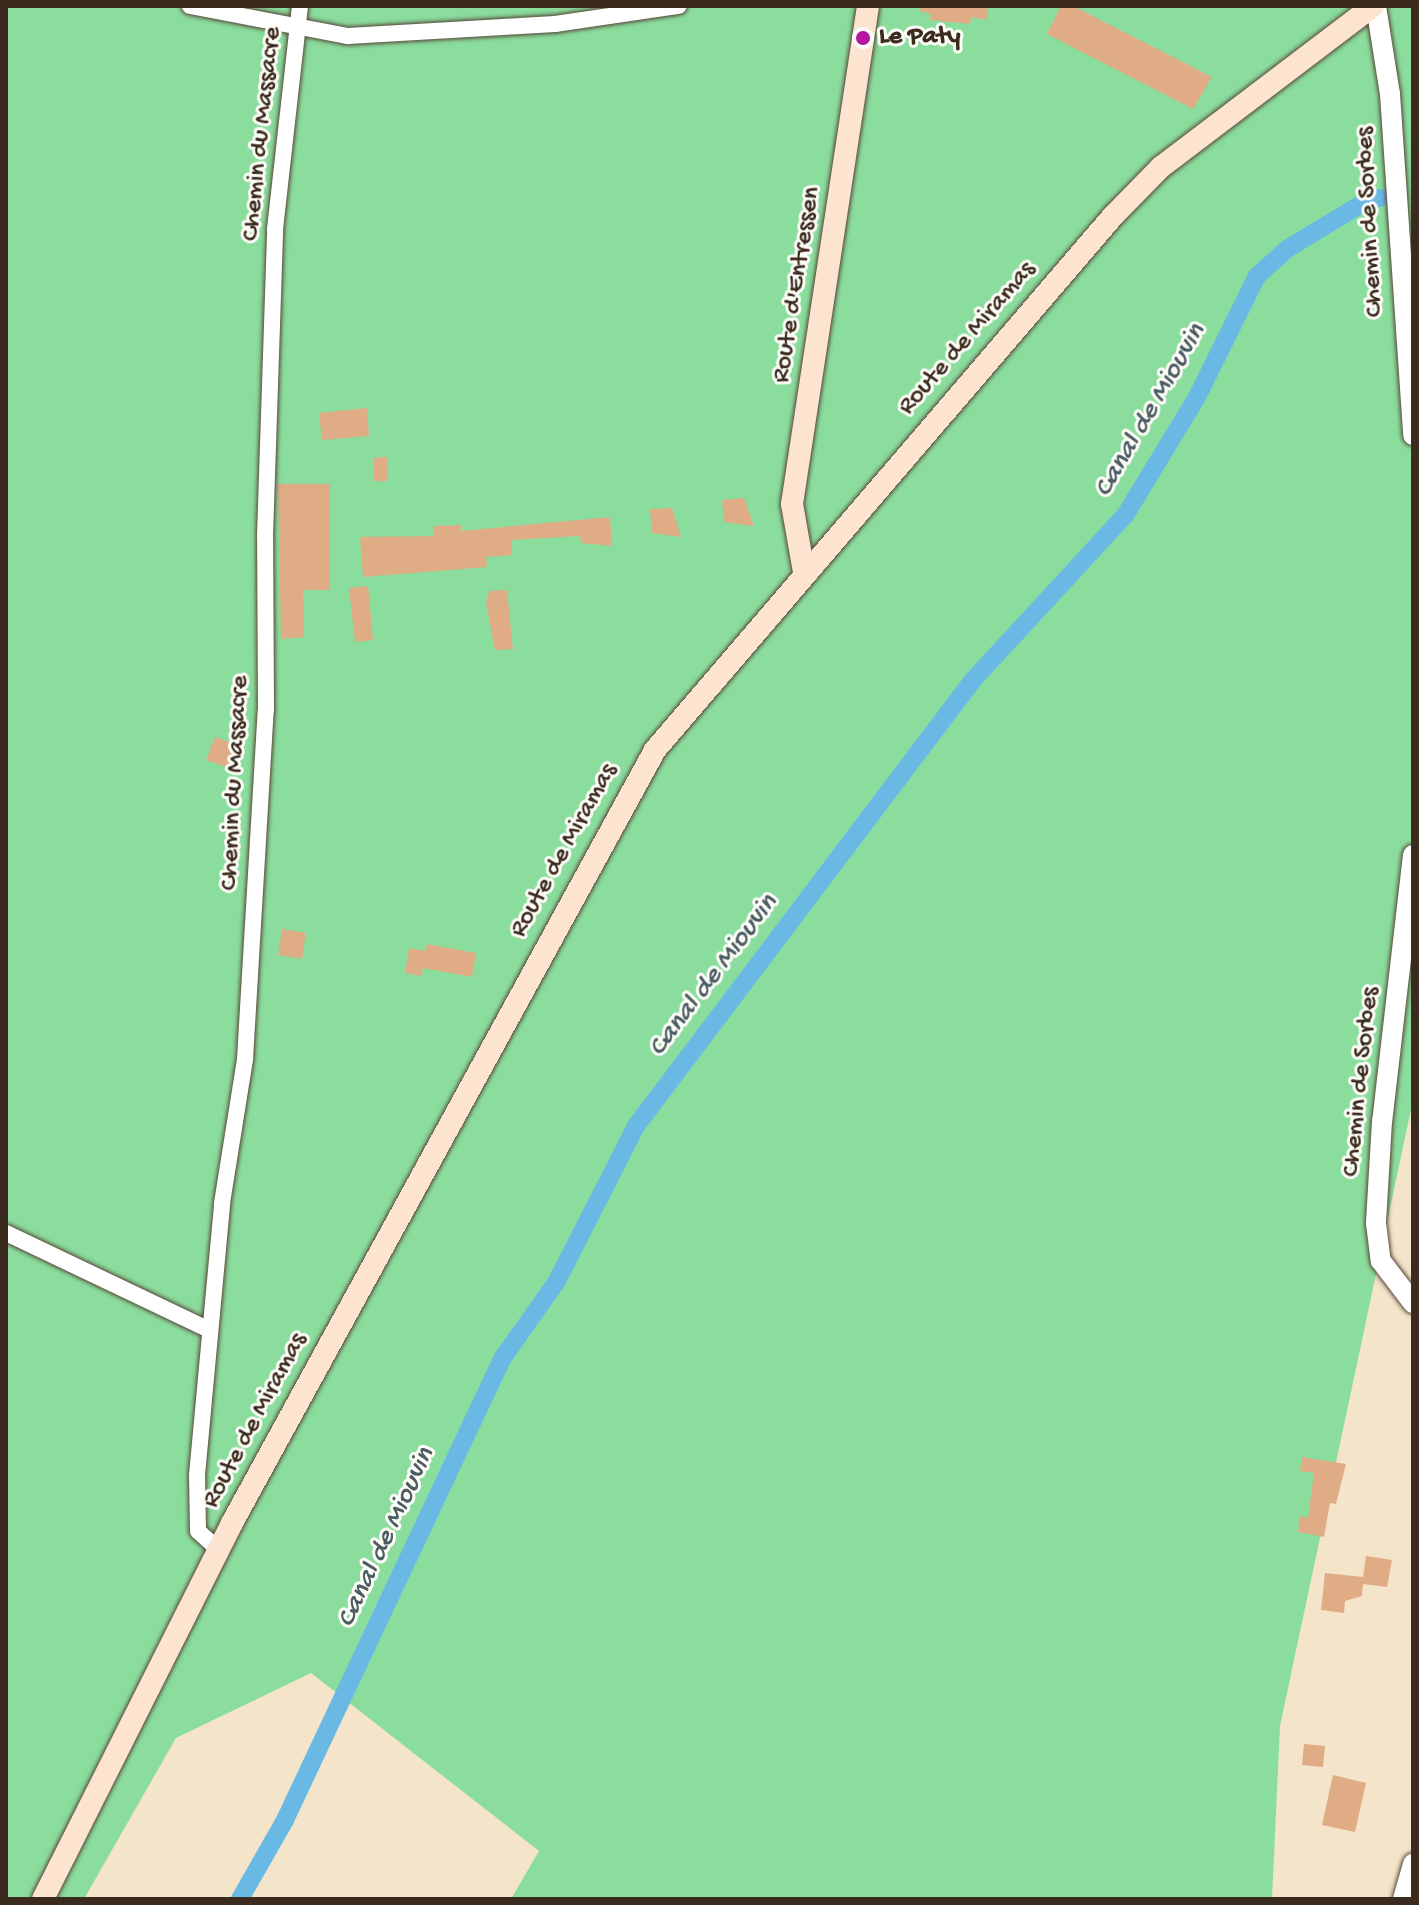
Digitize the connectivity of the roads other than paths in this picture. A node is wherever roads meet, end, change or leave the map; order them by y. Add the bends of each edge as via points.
1 (190, 6) edge
2 (300, 6) edge
3 (679, 6) edge
4 (868, 6) edge
5 (1374, 6) edge
6 (298, 27) junction
7 (1411, 394) edge
8 (1413, 435) edge
9 (804, 572) junction
10 (1413, 855) edge
11 (6, 1233) edge
12 (1413, 1303) edge
13 (209, 1330) junction
14 (219, 1550) junction
15 (1413, 1863) edge
16 (43, 1899) edge
17 (1403, 1899) edge

1 - 6 street
2 - 6 street, Chemin du Massacre
3 - 6 street via 631,17 449,34 348,36
4 - 9 main road, Route d'Entressen via 792,504
5 - 7 street, Chemin de Sorbes via 1390,94
5 - 9 main road, Route de Miramas via 1161,167
6 - 13 street, Chemin du Massacre via 275,229 265,536 266,710 245,1059
7 - 8 street, Chemin de Sorbes
9 - 14 main road, Route de Miramas via 681,717 633,784
10 - 12 street, Chemin de Sorbes via 1382,1121 1376,1223 1381,1261
11 - 13 street
13 - 14 street, Chemin du Massacre via 198,1531
14 - 16 main road, Route de Miramas
15 - 17 street

